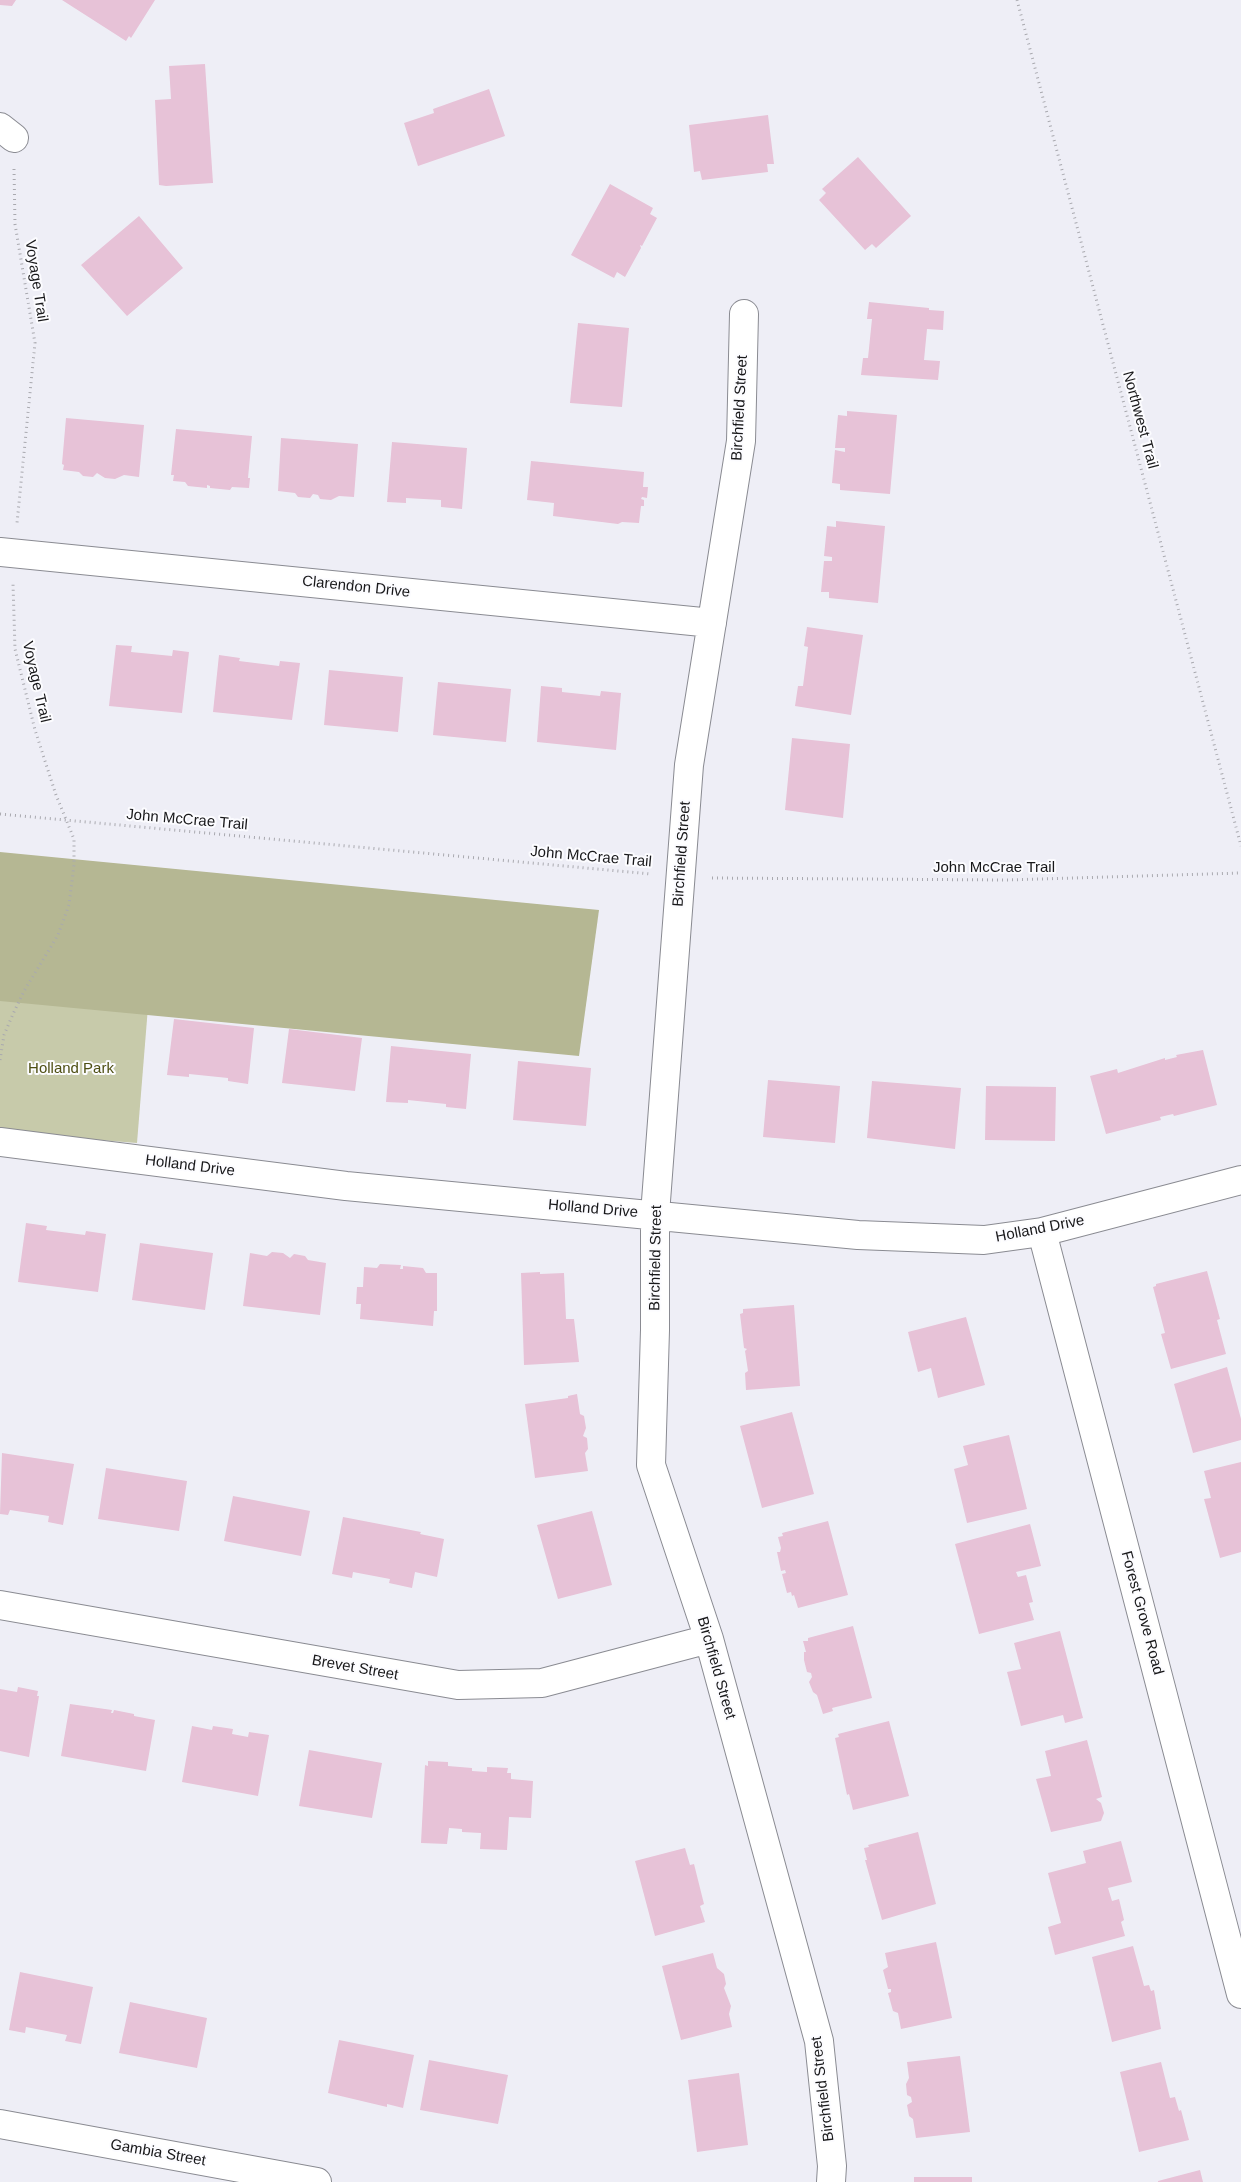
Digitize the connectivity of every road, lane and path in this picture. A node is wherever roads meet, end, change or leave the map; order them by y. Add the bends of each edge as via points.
1 (1016, 0) edge
2 (7, 132) edge
3 (744, 314) dead end
4 (7, 553) edge
5 (712, 622) junction
6 (0, 814) edge
7 (68, 820) junction
8 (1241, 846) edge
9 (1241, 873) edge
10 (680, 878) junction
11 (0, 1060) edge
12 (0, 1142) edge
13 (1241, 1180) edge
14 (655, 1214) junction
15 (1042, 1232) junction
16 (0, 1605) edge
17 (709, 1639) junction
18 (1241, 1994) edge
19 (0, 2124) edge
20 (317, 2182) edge
21 (831, 2182) edge

1 - 8 path, Northwest Trail
2 - 4 path, Voyage Trail via 15,224 35,343
3 - 5 street, Birchfield Street via 741,441
4 - 5 street, Clarendon Drive
4 - 7 path, Voyage Trail via 14,649 56,795
5 - 10 street, Birchfield Street via 689,765
6 - 7 path, John McCrae Trail
7 - 10 path, John McCrae Trail
7 - 11 path, Voyage Trail via 74,848 69,905 58,935 7,1028
9 - 10 path, John McCrae Trail via 1006,880
10 - 14 street, Birchfield Street
12 - 14 street, Holland Drive via 346,1186
13 - 15 street, Holland Drive
14 - 15 street, Holland Drive via 858,1235 984,1240
14 - 17 street, Birchfield Street via 651,1465
15 - 18 street, Forest Grove Road
16 - 17 street, Brevet Street via 458,1685 542,1683
17 - 21 street, Birchfield Street via 819,2041
19 - 20 street, Gambia Street

